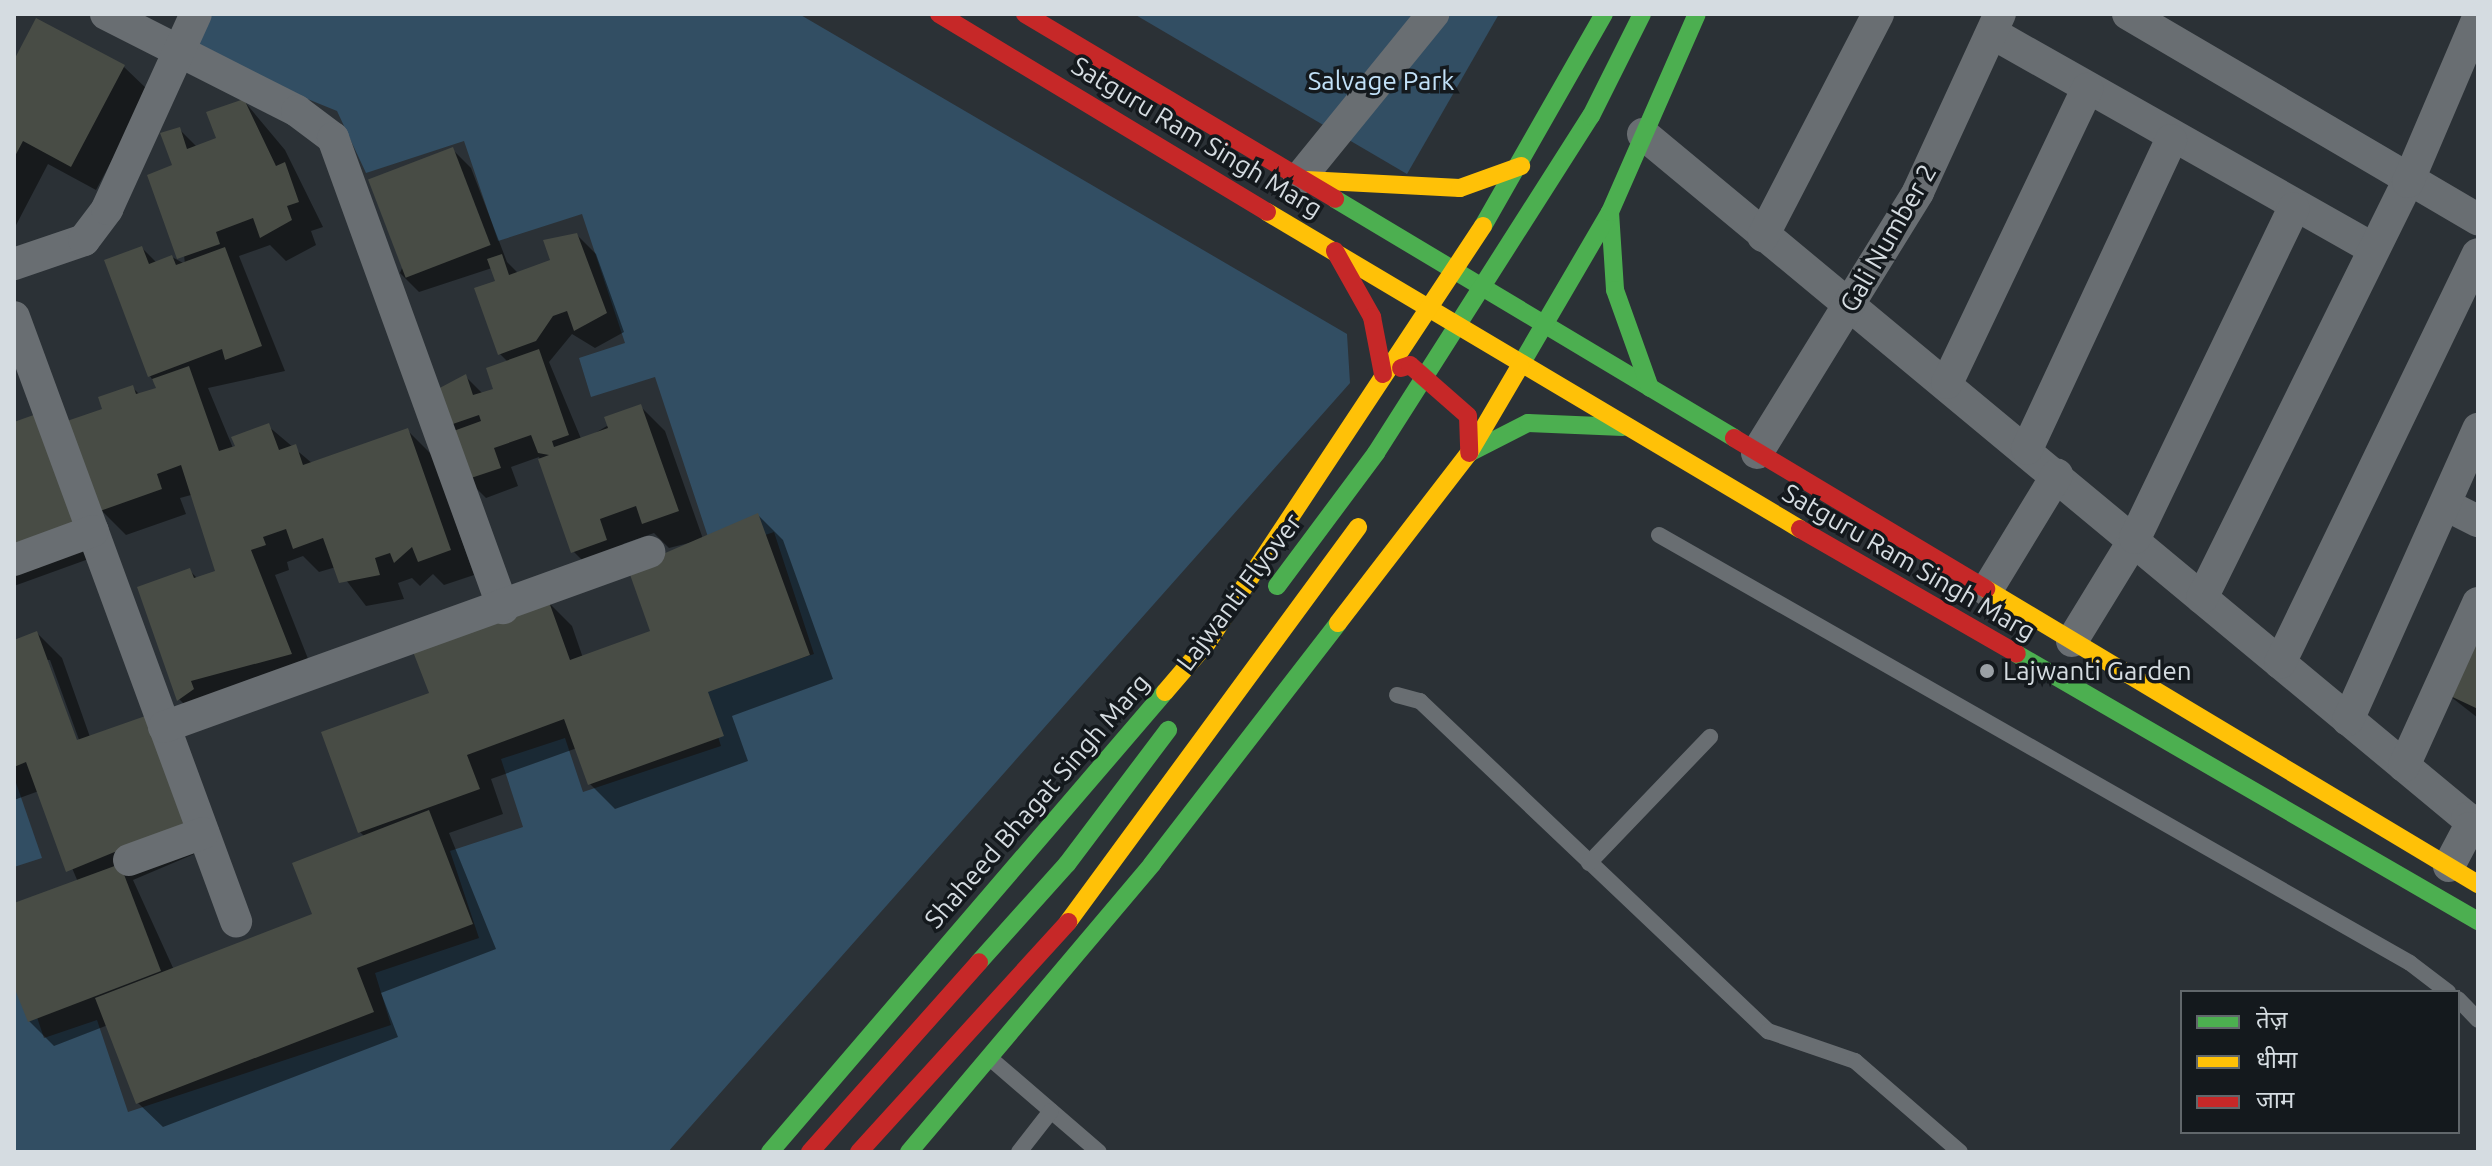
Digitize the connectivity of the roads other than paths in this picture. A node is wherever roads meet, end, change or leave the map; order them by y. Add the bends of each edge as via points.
1 (106, 14) edge
2 (196, 14) edge
3 (939, 14) edge
4 (1025, 14) edge
5 (1433, 14) edge
6 (1604, 14) edge
7 (1642, 14) edge
8 (1697, 14) edge
9 (1878, 14) edge
10 (2128, 14) edge
11 (2478, 18) edge
12 (1996, 24) edge
13 (178, 47) junction
14 (2087, 89) junction
15 (1643, 134) junction
16 (2171, 140) junction
17 (1521, 166) junction
18 (1299, 179) junction
19 (2408, 182) junction
20 (2294, 208) junction
21 (1610, 212) junction
22 (2478, 219) edge
23 (1763, 236) junction
24 (2372, 248) junction
25 (1334, 249) junction
26 (2478, 254) edge
27 (14, 264) edge
28 (1452, 271) junction
29 (1515, 290) dead end
30 (1852, 303) junction
31 (1427, 306) junction
32 (14, 317) edge
33 (1545, 326) junction
34 (1472, 356) dead end
35 (1524, 365) junction
36 (1383, 374) junction
37 (1455, 383) dead end
38 (1947, 383) junction
39 (1650, 388) junction
40 (1438, 409) dead end
41 (1624, 427) junction
42 (2478, 429) edge
43 (2027, 449) junction
44 (1469, 453) junction
45 (1757, 453) junction
46 (2057, 475) junction
47 (2446, 505) junction
48 (1367, 514) dead end
49 (2478, 521) edge
50 (93, 531) junction
51 (1659, 535) dead end
52 (2135, 538) junction
53 (649, 552) dead end
54 (14, 560) edge
55 (1987, 590) junction
56 (2202, 598) junction
57 (1264, 602) dead end
58 (2478, 603) edge
59 (503, 608) junction
60 (1236, 640) dead end
61 (2072, 641) junction
62 (2280, 663) junction
63 (1217, 665) dead end
64 (1397, 695) dead end
65 (1180, 714) dead end
66 (2348, 720) junction
67 (164, 727) junction
68 (1710, 737) dead end
69 (2404, 766) junction
70 (2473, 819) edge
71 (203, 833) junction
72 (129, 860) dead end
73 (1589, 863) junction
74 (2449, 866) junction
75 (2478, 884) edge
76 (236, 921) dead end
77 (2478, 921) edge
78 (2445, 990) edge
79 (2460, 1001) edge
80 (2478, 1020) edge
81 (992, 1060) junction
82 (1051, 1111) junction
83 (770, 1152) edge
84 (810, 1152) edge
85 (859, 1152) edge
86 (909, 1152) edge
87 (1019, 1152) edge
88 (1099, 1152) edge
89 (1960, 1152) edge

1 - 13 street
2 - 13 street
3 - 25 main road, Satguru Ram Singh Marg
4 - 18 main road, Satguru Ram Singh Marg
5 - 18 street
6 - 17 main road, Shaheed Bhagat Singh Marg
7 - 57 main road, Lajwanti Flyover via 1591,116 1376,453
8 - 15 main road
9 - 23 street
10 - 19 street
11 - 19 street
12 - 14 street
12 - 30 street, Gali Number 2 via 1918,192
13 - 27 street via 107,209 84,240
13 - 59 street via 297,111 346,158
14 - 16 street
14 - 38 street
15 - 21 main road
15 - 23 street
16 - 20 street
16 - 43 street
17 - 18 main road via 1460,188
17 - 28 main road, Shaheed Bhagat Singh Marg
18 - 28 main road, Satguru Ram Singh Marg
19 - 22 street
19 - 24 street
20 - 24 street
20 - 52 street
21 - 33 main road
21 - 39 main road via 1615,290
23 - 30 street
24 - 56 street
25 - 31 main road, Satguru Ram Singh Marg
25 - 36 main road via 1372,317
26 - 62 street
28 - 31 main road, Shaheed Bhagat Singh Marg
28 - 33 main road, Satguru Ram Singh Marg
29 - 34 main road
30 - 38 street
30 - 45 street, Gali Number 2
31 - 35 main road, Satguru Ram Singh Marg
31 - 36 main road, Shaheed Bhagat Singh Marg
32 - 50 street
33 - 35 main road
33 - 39 main road, Satguru Ram Singh Marg
35 - 41 main road, Satguru Ram Singh Marg
35 - 44 main road
36 - 44 main road via 1410,365 1468,416
36 - 83 main road, Shaheed Bhagat Singh Marg via 1207,643
37 - 40 main road
38 - 43 street
39 - 45 main road, Satguru Ram Singh Marg
41 - 44 main road via 1528,423
41 - 77 main road, Satguru Ram Singh Marg
42 - 47 street
43 - 46 street
44 - 81 main road
45 - 55 main road, Satguru Ram Singh Marg
46 - 52 street
46 - 55 street
47 - 49 street
47 - 66 street
48 - 85 main road via 1089,899
50 - 54 street
50 - 67 street
51 - 78 lane via 2315,908
52 - 56 street
52 - 61 street
53 - 59 street
55 - 61 main road, Satguru Ram Singh Marg
56 - 62 street
58 - 69 street
59 - 67 street
60 - 63 main road, Lajwanti Flyover
61 - 74 main road, Satguru Ram Singh Marg
62 - 66 street
64 - 73 lane via 1420,701
65 - 84 main road via 1067,864
66 - 69 street
67 - 71 street
68 - 73 lane
69 - 70 street
70 - 74 street
71 - 72 street
71 - 76 street
73 - 89 lane via 1768,1031 1855,1061
74 - 75 main road, Satguru Ram Singh Marg
79 - 80 lane
81 - 82 lane
81 - 86 main road
82 - 87 lane
82 - 88 lane

